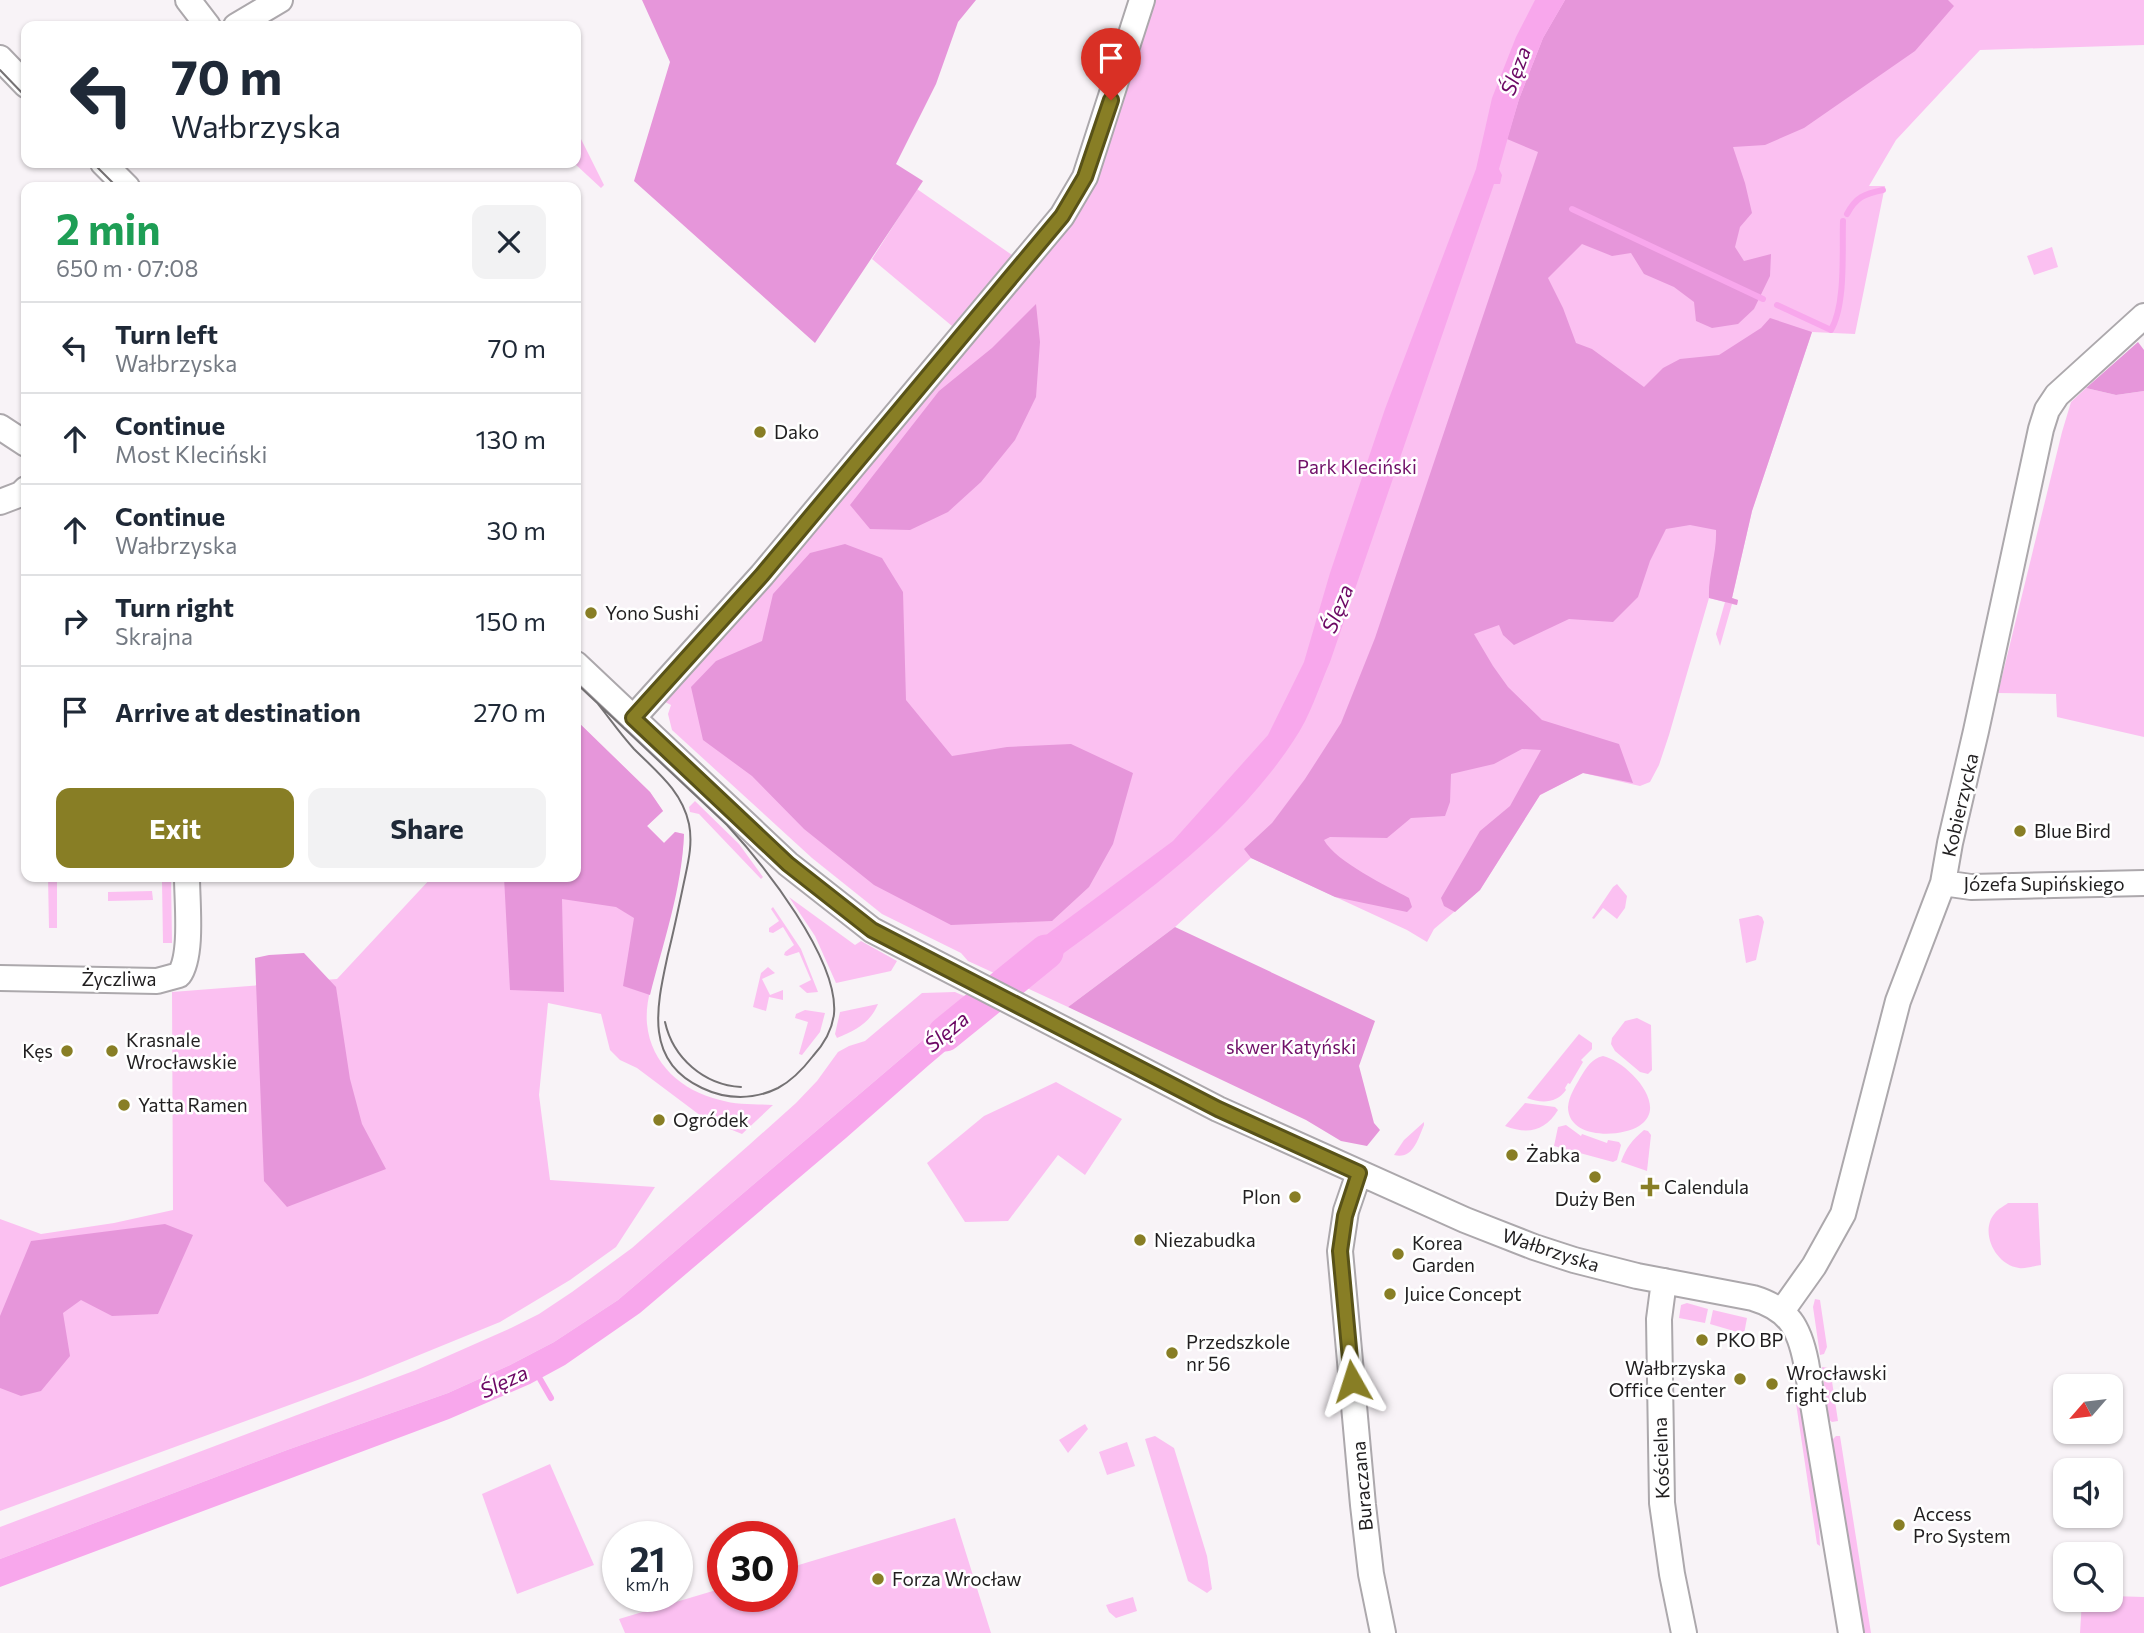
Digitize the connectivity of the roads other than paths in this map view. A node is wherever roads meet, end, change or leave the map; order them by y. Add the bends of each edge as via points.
1 (188, 0) edge
2 (280, 0) edge
3 (1142, 0) edge
4 (204, 21) edge
5 (244, 21) edge
6 (0, 58) edge
7 (21, 80) edge
8 (108, 168) edge
9 (123, 182) edge
10 (2144, 316) edge
11 (0, 427) edge
12 (21, 441) edge
13 (21, 494) edge
14 (0, 502) edge
15 (581, 669) edge
16 (633, 718) junction
17 (187, 882) edge
18 (1943, 883) junction
19 (2144, 883) edge
20 (0, 978) edge
21 (1359, 1173) junction
22 (1664, 1281) junction
23 (1782, 1311) junction
24 (1383, 1633) edge
25 (1685, 1633) edge
26 (1851, 1633) edge

1 - 4 street
2 - 5 street
3 - 16 street via 1085,177 1062,216 785,548
6 - 7 street
8 - 9 street
10 - 18 street, Kobierzycka via 2057,395 2047,410
11 - 12 street
13 - 14 street
15 - 16 street
16 - 21 street, Wałbrzyska via 788,864 872,930 1218,1109
17 - 20 street, Życzliwa via 187,955 179,975 157,981
18 - 19 street, Józefa Supińskiego via 1971,887
18 - 23 street, Kobierzycka via 1898,1000 1843,1214
21 - 22 street, Wałbrzyska via 1534,1247
21 - 24 street, Buraczana via 1340,1251 1363,1505
22 - 23 street, Wałbrzyska via 1753,1298
22 - 25 street, Kościelna via 1659,1319 1662,1503
23 - 26 street via 1793,1322 1807,1362

